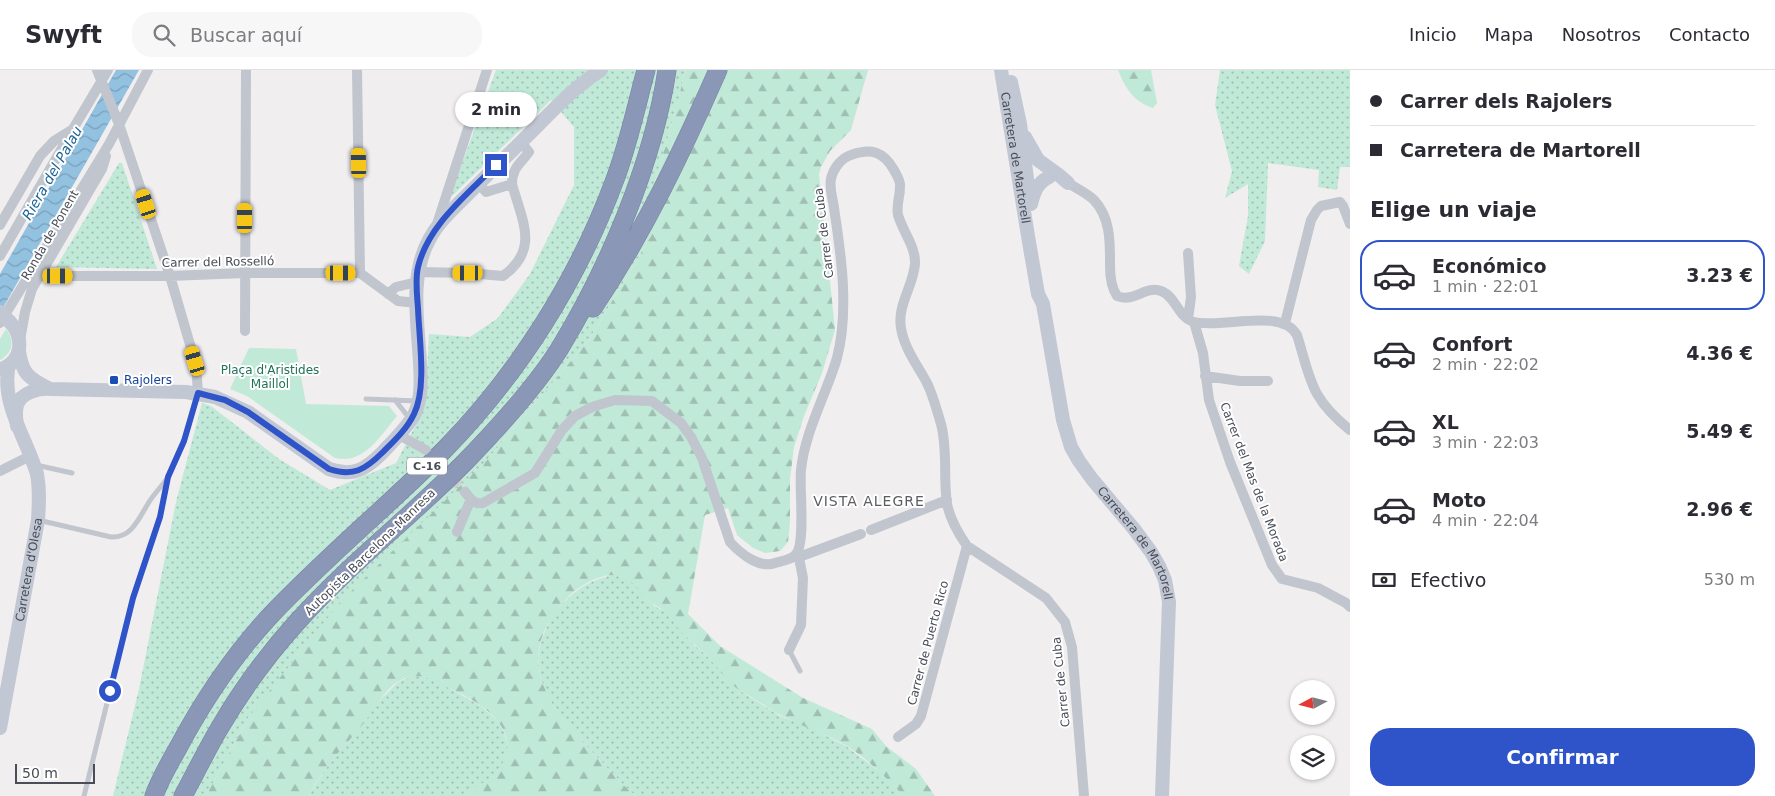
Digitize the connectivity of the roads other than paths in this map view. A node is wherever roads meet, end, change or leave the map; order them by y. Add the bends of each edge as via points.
1 (98, 70) edge
2 (108, 70) edge
3 (148, 70) edge
4 (246, 70) edge
5 (357, 70) edge
6 (487, 70) edge
7 (600, 70) edge
8 (646, 70) edge
9 (667, 70) edge
10 (718, 70) edge
11 (1000, 70) edge
12 (1009, 70) edge
13 (103, 85) junction
14 (117, 120) junction
15 (1020, 124) junction
16 (72, 129) junction
17 (521, 142) junction
18 (109, 144) junction
19 (1013, 151) junction
20 (1027, 175) junction
21 (1049, 177) junction
22 (478, 183) junction
23 (1068, 183) junction
24 (512, 184) junction
25 (1031, 204) junction
26 (1350, 224) edge
27 (0, 225) edge
28 (435, 231) junction
29 (1188, 253) dead end
30 (0, 256) edge
31 (360, 272) junction
32 (245, 273) junction
33 (40, 276) junction
34 (170, 276) junction
35 (417, 277) junction
36 (388, 294) junction
37 (417, 303) junction
38 (1043, 304) junction
39 (0, 312) edge
40 (1191, 320) junction
41 (5, 322) edge
42 (1285, 323) junction
43 (245, 331) dead end
44 (20, 346) junction
45 (559, 349) junction
46 (4, 369) edge
47 (1205, 376) junction
48 (1268, 381) dead end
49 (41, 389) junction
50 (198, 393) junction
51 (0, 394) edge
52 (366, 399) dead end
53 (395, 400) junction
54 (418, 401) junction
55 (15, 417) junction
56 (410, 420) junction
57 (1350, 430) edge
58 (399, 434) junction
59 (426, 450) tunnel mouth
60 (32, 461) junction
61 (0, 471) edge
62 (72, 473) dead end
63 (168, 477) junction
64 (947, 500) junction
65 (38, 520) junction
66 (871, 530) dead end
67 (457, 532) dead end
68 (861, 534) dead end
69 (967, 546) junction
70 (799, 555) junction
71 (1350, 607) edge
72 (7, 645) edge
73 (789, 650) joint
74 (800, 671) dead end
75 (0, 728) edge
76 (898, 737) dead end
77 (84, 796) edge
78 (154, 796) edge
79 (183, 796) edge
80 (1084, 796) edge
81 (1162, 796) edge

1 - 13 street
2 - 13 street
3 - 14 street, Ronda de Ponent
4 - 32 street
5 - 31 street
6 - 28 street
7 - 17 main road
8 - 78 highway, Autopista Barcelona-Manresa / C-16 via 614,182 582,256 519,360 445,448 331,556 256,633 195,716
9 - 45 highway, Autopista Barcelona-Manresa / C-16 via 642,171 619,231 591,292
10 - 45 highway via 660,195 620,267 589,315
11 - 19 main road, Carretera de Martorell
12 - 15 main road, Carretera de Martorell
13 - 14 street
13 - 16 street
14 - 18 street, Ronda de Ponent
14 - 34 street
15 - 20 main road, Carretera de Martorell
15 - 23 main road via 1038,160
16 - 27 street via 40,156
16 - 30 street
17 - 22 main road
17 - 24 street via 529,152 516,166
18 - 33 street, Ronda de Ponent via 102,169
18 - 41 street, Ronda de Ponent
19 - 20 main road
19 - 38 main road, Carretera de Martorell via 1038,294
20 - 21 main road
20 - 25 main road, Carretera de Martorell
21 - 23 main road
21 - 25 main road via 1036,188
22 - 24 street via 486,192
22 - 28 main road
23 - 40 street via 1093,199 1105,218 1109,232 1111,282 1117,296 1128,298 1151,290 1162,291
24 - 35 street via 527,239 515,268 503,276 468,273
25 - 38 main road, Carretera de Martorell via 1045,294
26 - 42 street via 1340,202 1321,206 1314,214
28 - 35 main road via 425,247
29 - 40 street
31 - 32 street, Carrer del Rosselló
31 - 36 street
32 - 34 street, Carrer del Rosselló
32 - 43 street
33 - 34 street, Carrer del Rosselló
33 - 44 street, Ronda de Ponent via 29,298
34 - 50 street via 196,365
35 - 36 street
35 - 37 main road
36 - 37 street via 398,301
37 - 54 main road via 421,380
38 - 81 main road, Carretera de Martorell via 1063,420 1071,447 1151,552 1168,590
39 - 41 main road, bridge
40 - 42 street
40 - 47 street, Carrer del Mas de la Morada via 1203,353
41 - 44 main road via 17,330
42 - 57 street via 1297,335 1308,375 1320,400
44 - 46 main road
44 - 49 main road via 21,365
45 - 79 highway, Autopista Barcelona-Manresa / C-16 via 529,390 466,461 348,571 280,642 227,715
46 - 49 main road
46 - 55 main road via 5,389
47 - 48 street
47 - 71 street, Carrer del Mas de la Morada via 1208,400 1230,462 1276,573 1282,579 1318,588
49 - 50 main road
49 - 55 main road via 21,399
50 - 58 main road via 236,406 324,466 344,473 366,467
50 - 63 lane via 184,441
51 - 55 main road
52 - 53 lane
53 - 54 lane
53 - 56 lane
54 - 56 main road
55 - 60 main road, Carretera d'Olesa
56 - 58 main road
58 - 59 street
60 - 61 street
60 - 62 lane
60 - 65 main road, Carretera d'Olesa via 39,486
63 - 65 lane via 134,527 120,537
63 - 77 lane via 160,517 133,598
64 - 66 street
64 - 69 street, Carrer de Cuba via 952,521
64 - 70 street, Carrer de Cuba via 941,424 929,387 905,345 901,329 900,316 913,279 915,261 898,216 899,179 887,159 866,151 847,156 837,165 830,180 842,270 842,334 837,358 804,448
65 - 72 main road, Carretera d'Olesa
67 - 70 street via 468,496 478,504 483,503 535,473 562,430 575,416 592,406 615,400 652,401 681,423 691,437 702,458 730,542 739,552 770,565
68 - 70 street
69 - 76 street, Carrer de Puerto Rico via 921,716 916,724
69 - 80 street, Carrer de Cuba via 1046,598 1065,622 1072,647
70 - 73 street, Carrer de Cuba via 803,578 801,625
72 - 75 main road, Carretera d'Olesa
73 - 74 lane

